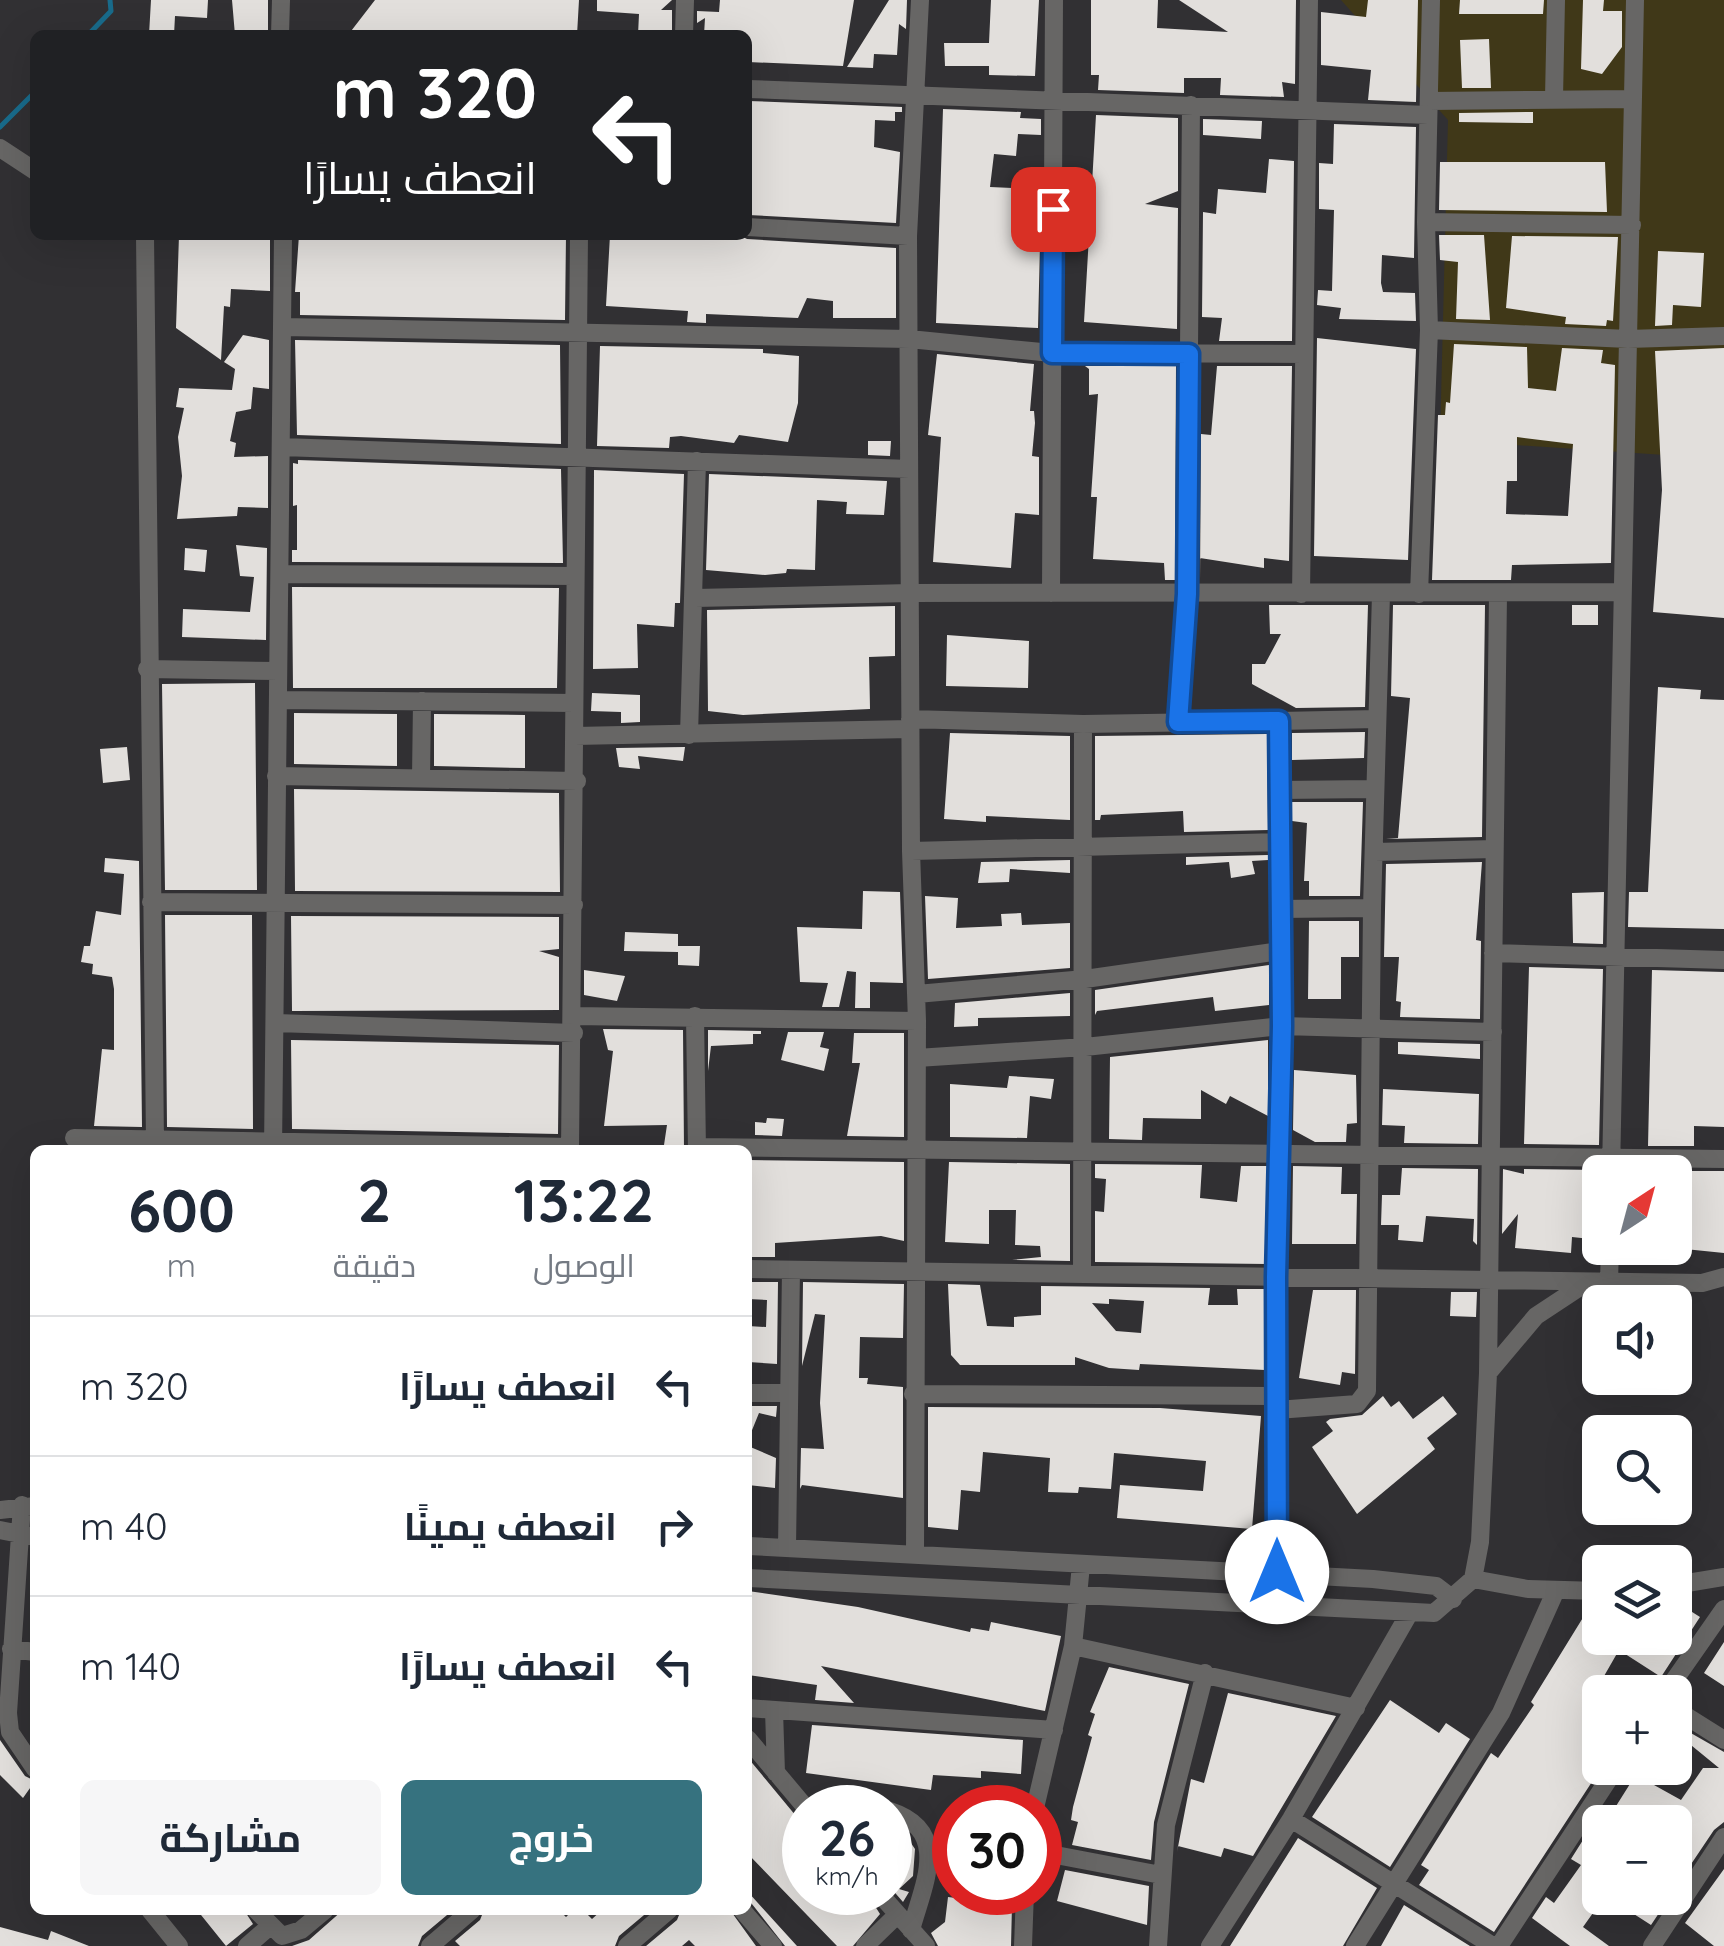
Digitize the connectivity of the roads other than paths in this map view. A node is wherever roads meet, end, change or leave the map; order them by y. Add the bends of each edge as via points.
1 (281, 0) edge
2 (685, 0) edge
3 (920, 0) edge
4 (1054, 0) edge
5 (1309, 0) edge
6 (1431, 0) edge
7 (1556, 0) edge
8 (1636, 0) edge
9 (280, 30) edge
10 (684, 30) edge
11 (752, 90) edge
12 (914, 96) junction
13 (1554, 98) junction
14 (1632, 100) junction
15 (1054, 101) junction
16 (1190, 106) junction
17 (1428, 108) junction
18 (1308, 109) junction
19 (0, 148) edge
20 (30, 168) edge
21 (1426, 222) junction
22 (1632, 225) junction
23 (752, 228) edge
24 (908, 236) junction
25 (145, 240) edge
26 (283, 240) edge
27 (579, 240) edge
28 (283, 327) junction
29 (1429, 330) junction
30 (578, 336) junction
31 (1724, 336) edge
32 (909, 339) junction
33 (1628, 339) junction
34 (1052, 353) junction
35 (1189, 354) junction
36 (1304, 354) junction
37 (282, 447) junction
38 (576, 458) junction
39 (697, 462) junction
40 (909, 469) junction
41 (280, 574) junction
42 (575, 576) junction
43 (1620, 592) junction
44 (910, 593) junction
45 (1051, 594) junction
46 (1187, 594) junction
47 (1301, 594) junction
48 (1381, 594) junction
49 (1419, 594) junction
50 (1498, 595) junction
51 (695, 598) junction
52 (147, 669) junction
53 (278, 671) junction
54 (278, 700) junction
55 (422, 701) junction
56 (574, 703) junction
57 (1377, 720) junction
58 (1279, 721) junction
59 (1178, 722) junction
60 (910, 724) junction
61 (1083, 724) junction
62 (689, 735) junction
63 (575, 736) junction
64 (276, 776) junction
65 (421, 778) junction
66 (576, 781) junction
67 (1278, 790) junction
68 (1374, 790) junction
69 (1278, 842) junction
70 (1084, 846) junction
71 (1494, 849) junction
72 (911, 851) junction
73 (1375, 852) junction
74 (151, 902) junction
75 (276, 902) junction
76 (574, 905) junction
77 (1280, 908) junction
78 (1372, 908) junction
79 (1280, 950) junction
80 (1493, 953) junction
81 (1614, 956) junction
82 (1724, 960) edge
83 (1085, 980) junction
84 (917, 994) junction
85 (694, 1016) junction
86 (918, 1022) junction
87 (276, 1023) junction
88 (574, 1025) junction
89 (1282, 1026) junction
90 (1372, 1029) junction
91 (1493, 1032) junction
92 (1085, 1047) junction
93 (917, 1058) junction
94 (74, 1138) dead end
95 (156, 1142) junction
96 (124, 1145) edge
97 (226, 1145) edge
98 (273, 1145) edge
99 (570, 1145) edge
100 (697, 1145) edge
101 (752, 1150) edge
102 (1084, 1150) junction
103 (916, 1151) junction
104 (1280, 1154) junction
105 (1611, 1155) edge
106 (1370, 1157) junction
107 (1491, 1159) junction
108 (1724, 1159) edge
109 (1692, 1161) edge
110 (1582, 1164) edge
111 (1609, 1265) edge
112 (752, 1270) edge
113 (791, 1270) junction
114 (915, 1272) junction
115 (1082, 1274) junction
116 (1276, 1277) junction
117 (1370, 1277) junction
118 (1724, 1278) edge
119 (1588, 1281) junction
120 (1609, 1281) junction
121 (1488, 1282) junction
122 (1488, 1373) junction
123 (752, 1393) edge
124 (788, 1393) junction
125 (913, 1394) junction
126 (1277, 1403) junction
127 (28, 1505) edge
128 (0, 1510) edge
129 (0, 1530) edge
130 (27, 1536) edge
131 (752, 1546) edge
132 (787, 1548) junction
133 (914, 1553) junction
134 (1080, 1564) junction
135 (1277, 1572) junction
136 (752, 1578) edge
137 (1724, 1578) edge
138 (1473, 1579) junction
139 (1692, 1583) edge
140 (1556, 1590) junction
141 (1582, 1591) edge
142 (1078, 1594) junction
143 (1453, 1599) junction
144 (1276, 1604) junction
145 (1724, 1609) edge
146 (1410, 1612) junction
147 (1073, 1646) junction
148 (11, 1649) junction
149 (30, 1651) edge
150 (1205, 1673) junction
151 (1678, 1675) edge
152 (752, 1708) edge
153 (1356, 1708) junction
154 (774, 1710) junction
155 (1692, 1720) edge
156 (1054, 1730) junction
157 (1724, 1740) edge
158 (752, 1745) edge
159 (30, 1762) edge
160 (776, 1773) junction
161 (786, 1785) edge
162 (1041, 1785) edge
163 (1605, 1785) edge
164 (1292, 1819) junction
165 (912, 1822) edge
166 (1724, 1837) edge
167 (1062, 1856) edge
168 (1160, 1874) junction
169 (1394, 1884) junction
170 (154, 1915) edge
171 (260, 1915) edge
172 (317, 1915) edge
173 (466, 1915) edge
174 (663, 1915) edge
175 (746, 1915) edge
176 (897, 1915) joint
177 (1024, 1915) edge
178 (269, 1927) junction
179 (911, 1930) junction
180 (179, 1946) edge
181 (246, 1946) edge
182 (430, 1946) edge
183 (628, 1946) edge
184 (773, 1946) edge
185 (865, 1946) edge
186 (926, 1946) edge
187 (1023, 1946) edge
188 (1158, 1946) edge
189 (1210, 1946) edge
190 (1355, 1946) edge
191 (1496, 1946) edge
192 (1652, 1946) edge

1 - 9 street
2 - 10 street
3 - 12 street
4 - 15 street
5 - 18 street
6 - 17 street
7 - 13 street
8 - 14 street
11 - 12 street
12 - 15 street
12 - 24 street
13 - 14 street
13 - 17 street
14 - 22 street
15 - 16 street
15 - 34 street
16 - 18 street
16 - 35 street
17 - 18 street
17 - 21 street
18 - 36 street
19 - 20 street
21 - 22 street
21 - 29 street
22 - 33 street
23 - 24 street
24 - 32 street
25 - 52 street
26 - 28 street
27 - 30 street
28 - 30 street
28 - 37 street
29 - 33 street
29 - 49 street
30 - 32 street
30 - 38 street
31 - 33 street
32 - 34 street
32 - 40 street
33 - 43 street
34 - 35 street
34 - 45 street
35 - 36 street
35 - 46 street
36 - 47 street
37 - 38 street
37 - 41 street
38 - 39 street
38 - 42 street
39 - 40 street
39 - 51 street
40 - 44 street
41 - 42 street
41 - 53 street
42 - 56 street
43 - 50 street
43 - 81 street
44 - 45 street
44 - 51 street
44 - 60 street
45 - 46 street
46 - 47 street
46 - 59 street
47 - 48 street
48 - 49 street
48 - 57 street
49 - 50 street
50 - 71 street
51 - 62 street
52 - 53 street
52 - 74 street
53 - 54 street
54 - 55 street
54 - 64 street
55 - 56 street
55 - 65 street
56 - 63 street
57 - 58 street
57 - 68 street
58 - 59 street
58 - 67 street
59 - 61 street
60 - 61 street
60 - 62 street
60 - 72 street
61 - 70 street
62 - 63 street
63 - 66 street
64 - 65 street
64 - 75 street
65 - 66 street
66 - 76 street
67 - 68 street
67 - 69 street
68 - 73 street
69 - 70 street
69 - 77 street
70 - 72 street
70 - 83 street
71 - 73 street
71 - 80 street
72 - 84 street
73 - 78 street
74 - 75 street
74 - 95 street
75 - 76 street
75 - 87 street
76 - 88 street
77 - 78 street
77 - 79 street
78 - 90 street
79 - 83 street
79 - 89 street
80 - 81 street
80 - 91 street
81 - 82 street
81 - 105 street
83 - 84 street
83 - 92 street
84 - 86 street
85 - 86 street
85 - 88 street
85 - 100 street
86 - 93 street
87 - 88 street
87 - 98 street
88 - 99 street
89 - 90 street
89 - 92 street
89 - 104 street
90 - 91 street
90 - 106 street
91 - 107 street
92 - 93 street
92 - 102 street
93 - 103 street
94 - 96 street
95 - 96 street
95 - 97 street
101 - 103 street
102 - 103 street
102 - 104 street
102 - 115 street
103 - 114 street
104 - 106 street
104 - 116 street
106 - 107 street
106 - 117 street
107 - 110 street
107 - 121 street
108 - 109 street
111 - 120 street
112 - 113 street
113 - 114 street
113 - 124 street
114 - 115 street
114 - 125 street
115 - 116 street
116 - 117 street
116 - 126 street
117 - 121 street
117 - 126 street via 1363,1399
118 - 120 street
119 - 120 street
119 - 121 street
119 - 122 street via 1536,1316
121 - 122 street
122 - 138 street
123 - 124 street
124 - 132 street
125 - 126 street
125 - 133 street
126 - 135 street
127 - 128 street
127 - 130 street
129 - 130 street
130 - 148 street
131 - 132 street
132 - 133 street
133 - 134 street
134 - 135 street
134 - 142 street
135 - 143 street via 1436,1586
135 - 144 street
136 - 142 street
137 - 139 street
138 - 140 street
138 - 143 street
140 - 141 street
140 - 169 street via 1502,1713
142 - 144 street
142 - 147 street
143 - 146 street via 1434,1612
144 - 146 street
145 - 151 street
146 - 153 street
147 - 150 street
147 - 156 street
148 - 149 street
148 - 159 street via 10,1732
150 - 153 street
150 - 168 street
152 - 154 street
153 - 164 street
154 - 156 street
154 - 160 street
155 - 157 street
156 - 162 street
158 - 160 street
160 - 161 street
163 - 191 street
164 - 169 street
164 - 189 street
165 - 179 street via 928,1843 930,1861
166 - 192 street
167 - 168 street
168 - 188 street
169 - 190 street
169 - 191 street
170 - 180 street
171 - 178 street
172 - 178 street via 289,1936
173 - 182 street
174 - 183 street
175 - 184 street
176 - 179 street
176 - 185 street
177 - 187 street
178 - 181 street
179 - 186 street

